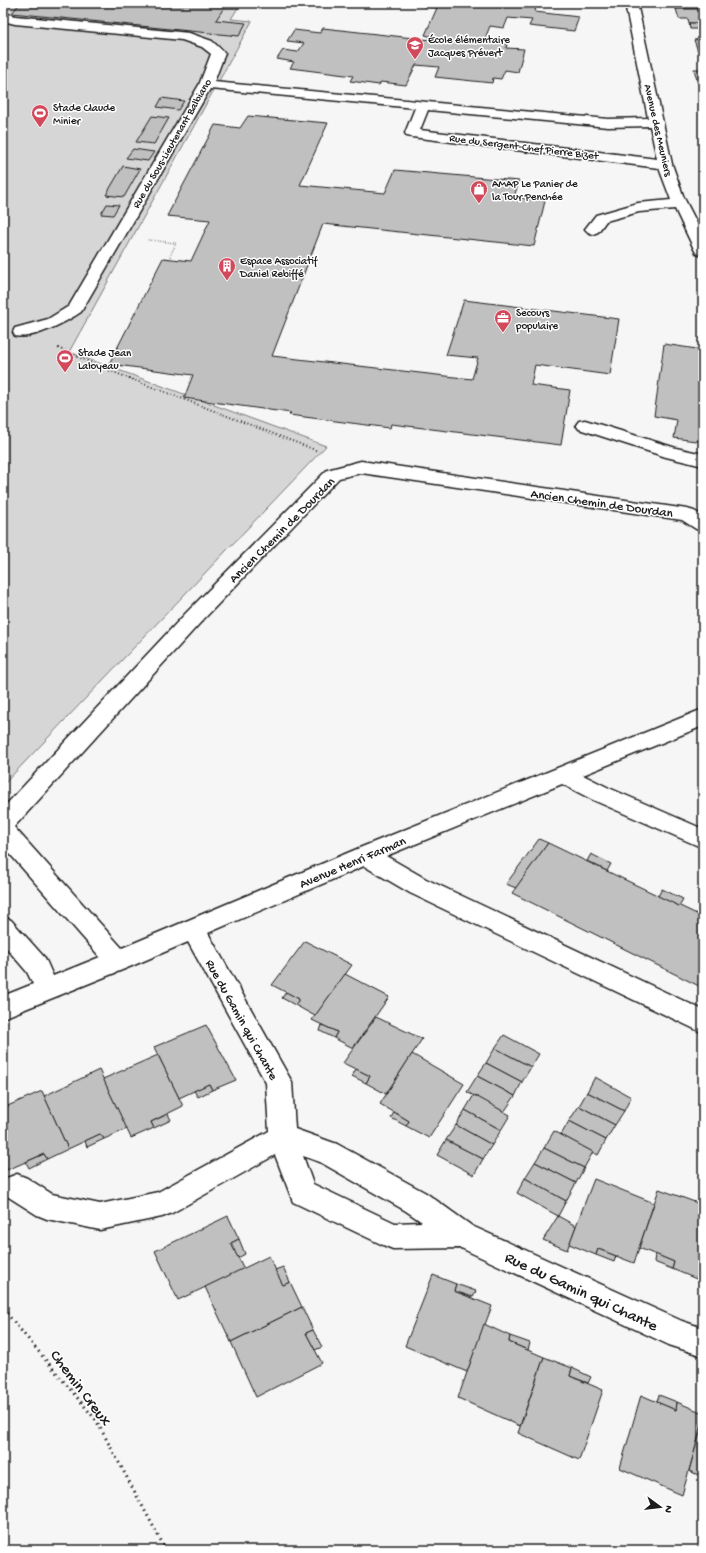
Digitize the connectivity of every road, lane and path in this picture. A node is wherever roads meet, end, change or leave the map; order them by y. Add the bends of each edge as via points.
1 (631, 3) edge
2 (3, 17) edge
3 (206, 86) junction
4 (423, 105) junction
5 (657, 122) junction
6 (665, 164) junction
7 (680, 204) junction
8 (593, 229) dead end
9 (703, 251) edge
10 (21, 332) joint
11 (585, 425) dead end
12 (703, 460) edge
13 (361, 468) junction
14 (703, 525) edge
15 (703, 717) edge
16 (564, 775) junction
17 (3, 823) edge
18 (3, 830) edge
19 (703, 839) edge
20 (365, 855) junction
21 (3, 927) edge
22 (193, 928) junction
23 (118, 961) junction
24 (47, 989) junction
25 (3, 1007) edge
26 (703, 1022) edge
27 (282, 1137) junction
28 (17, 1187) dead end
29 (462, 1235) junction
30 (3, 1309) edge
31 (703, 1342) edge
32 (166, 1550) edge

1 - 5 street, Avenue des Meuniers
2 - 3 street, Rue du Sous-Lieutenant Balbiano via 184,36 207,44 218,53
3 - 4 street
3 - 10 street, Rue du Sous-Lieutenant Balbiano via 75,309 54,322
4 - 5 street via 608,123
4 - 6 street, Rue du Sergent-Chef Pierre Bizet via 412,133
5 - 6 street, Avenue des Meuniers
6 - 7 street, Avenue des Meuniers
7 - 8 street via 638,208 601,218
7 - 9 street, Avenue des Meuniers
10 - 13 path via 108,370
11 - 12 street via 672,453
13 - 14 street, Ancien Chemin de Dourdan via 687,515
13 - 17 street, Ancien Chemin de Dourdan via 333,474 193,618
15 - 16 street, Avenue Henri Farman
16 - 19 street
16 - 20 street, Avenue Henri Farman
18 - 23 street
20 - 22 street, Avenue Henri Farman
20 - 26 street via 418,886
21 - 24 street via 36,965
22 - 23 street, Avenue Henri Farman
22 - 27 street, Rue du Gamin qui Chante via 279,1082
23 - 24 street, Avenue Henri Farman
24 - 25 street, Avenue Henri Farman
27 - 28 street via 162,1204 100,1218 47,1206
27 - 29 street, Rue du Gamin qui Chante via 328,1153 416,1202
27 - 29 street, Rue du Gamin qui Chante via 303,1193 393,1236
29 - 31 street, Rue du Gamin qui Chante via 679,1335
30 - 32 path, Chemin Creux via 96,1420

